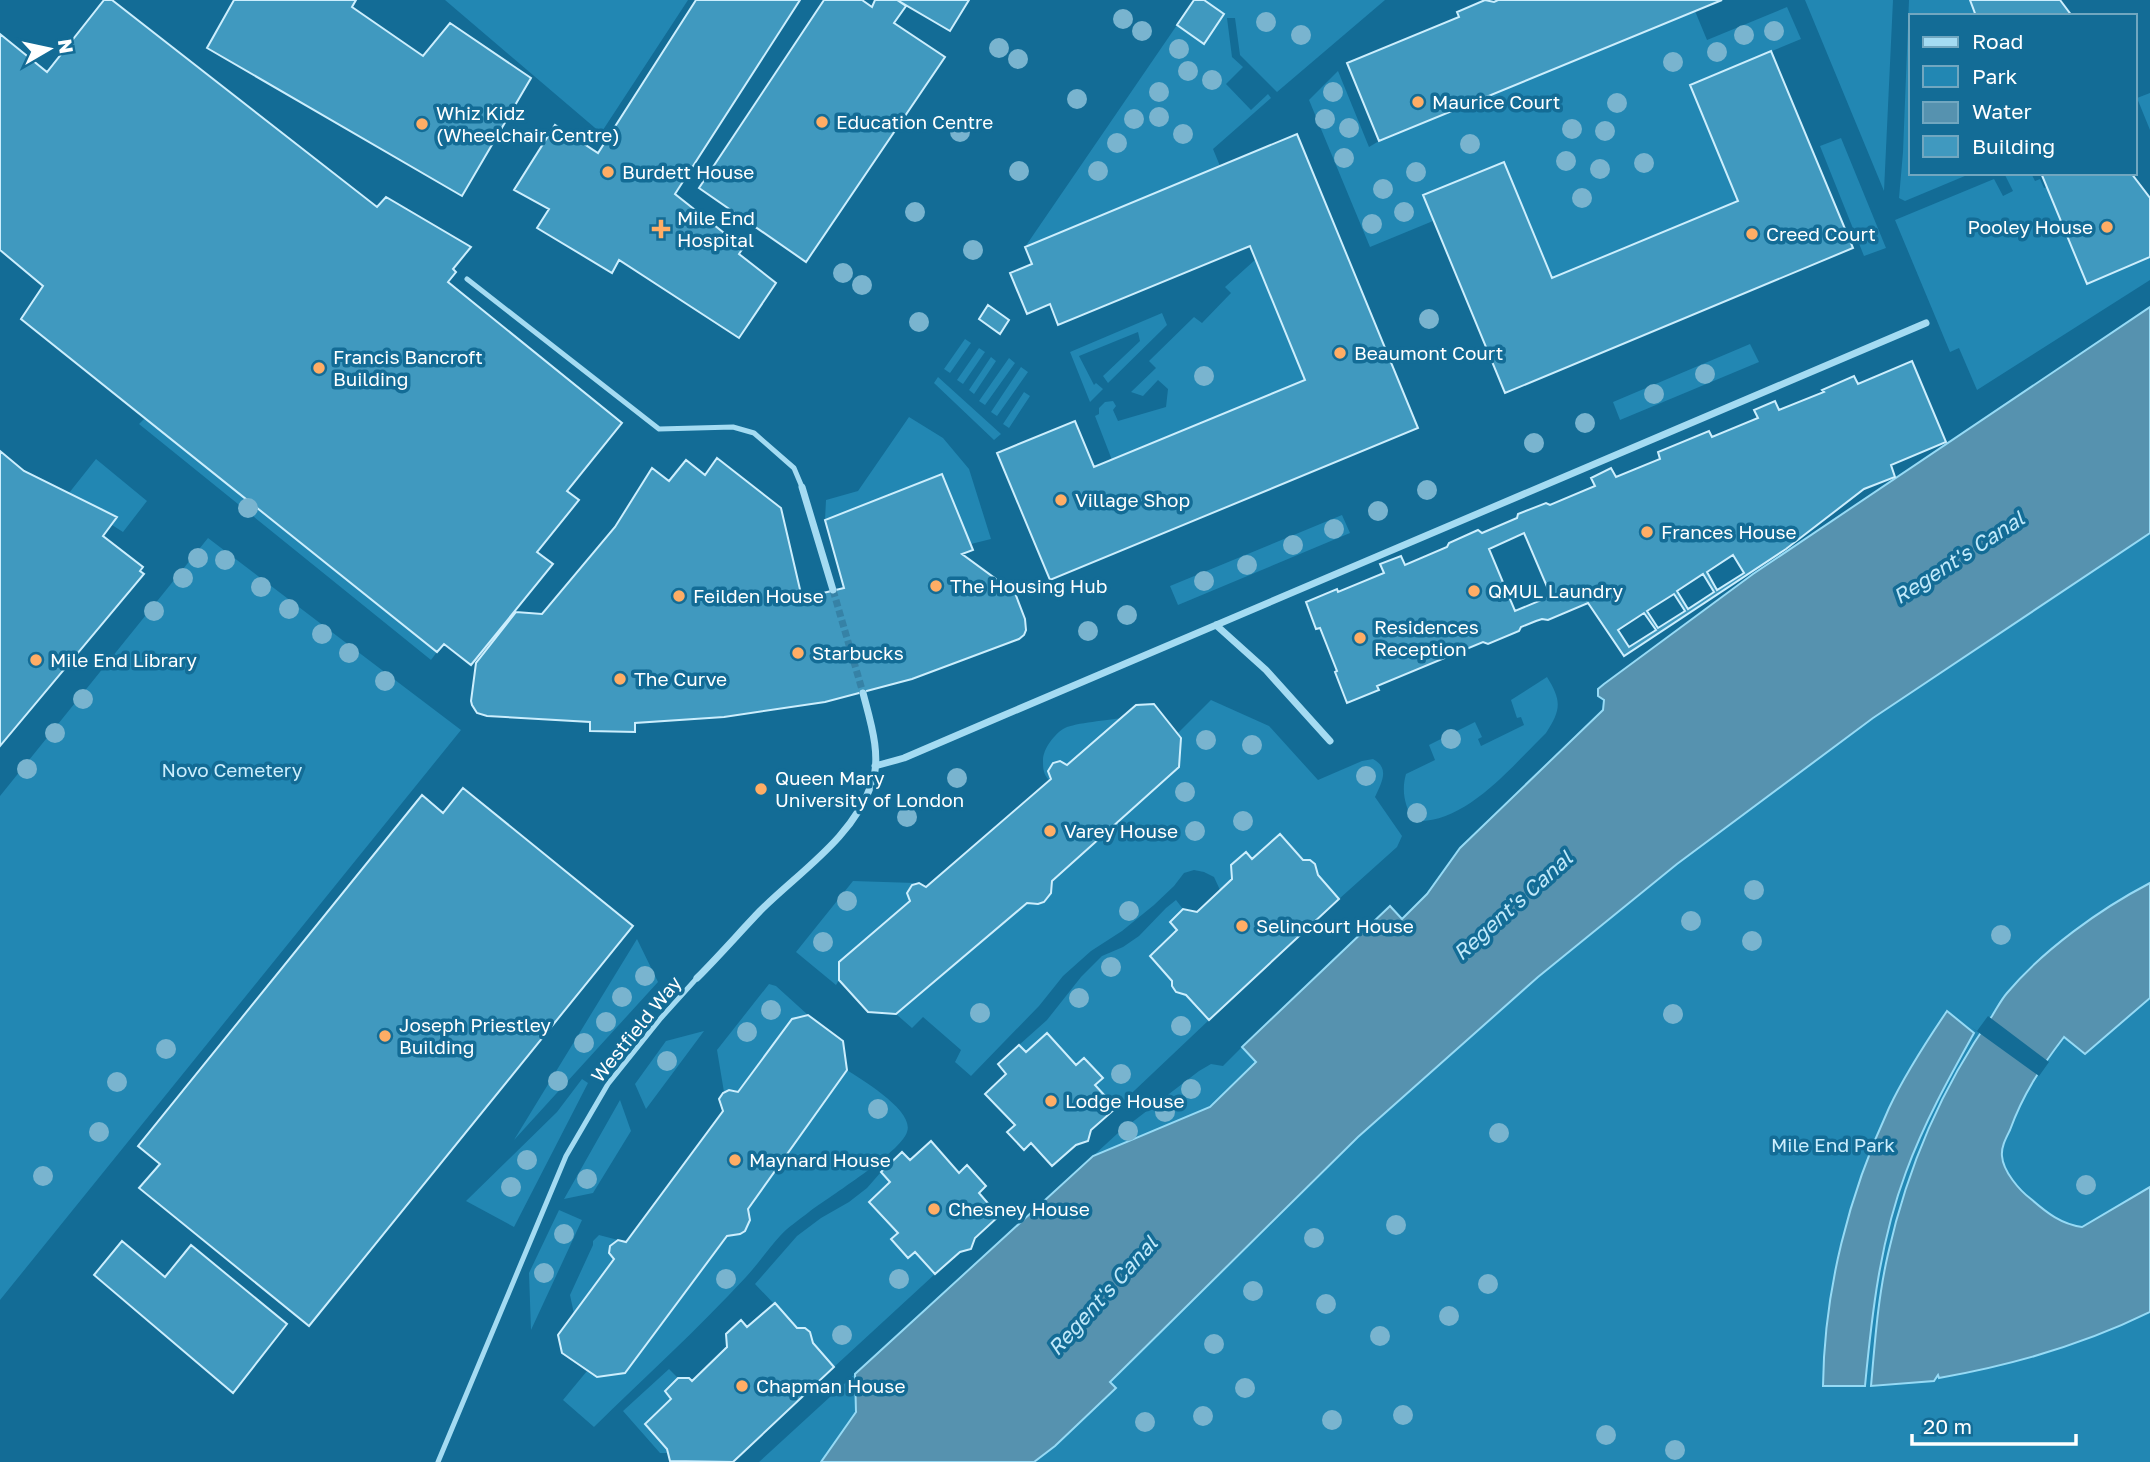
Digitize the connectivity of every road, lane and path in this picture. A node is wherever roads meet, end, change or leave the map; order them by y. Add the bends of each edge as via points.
1 (467, 279) dead end
2 (1926, 323) dead end
3 (802, 487) joint
4 (832, 590) tunnel mouth
5 (1216, 625) junction
6 (863, 693) tunnel mouth
7 (1330, 741) dead end
8 (875, 766) junction
9 (698, 978) joint
10 (438, 1462) edge

1 - 3 lane via 659,429 733,427 754,433 794,468
2 - 5 street
3 - 4 street
5 - 7 street via 1266,670
5 - 8 street via 904,758
6 - 8 street, Westfield Way
8 - 9 street, Westfield Way via 861,808 834,842
9 - 10 lane, Westfield Way via 608,1084 566,1156

